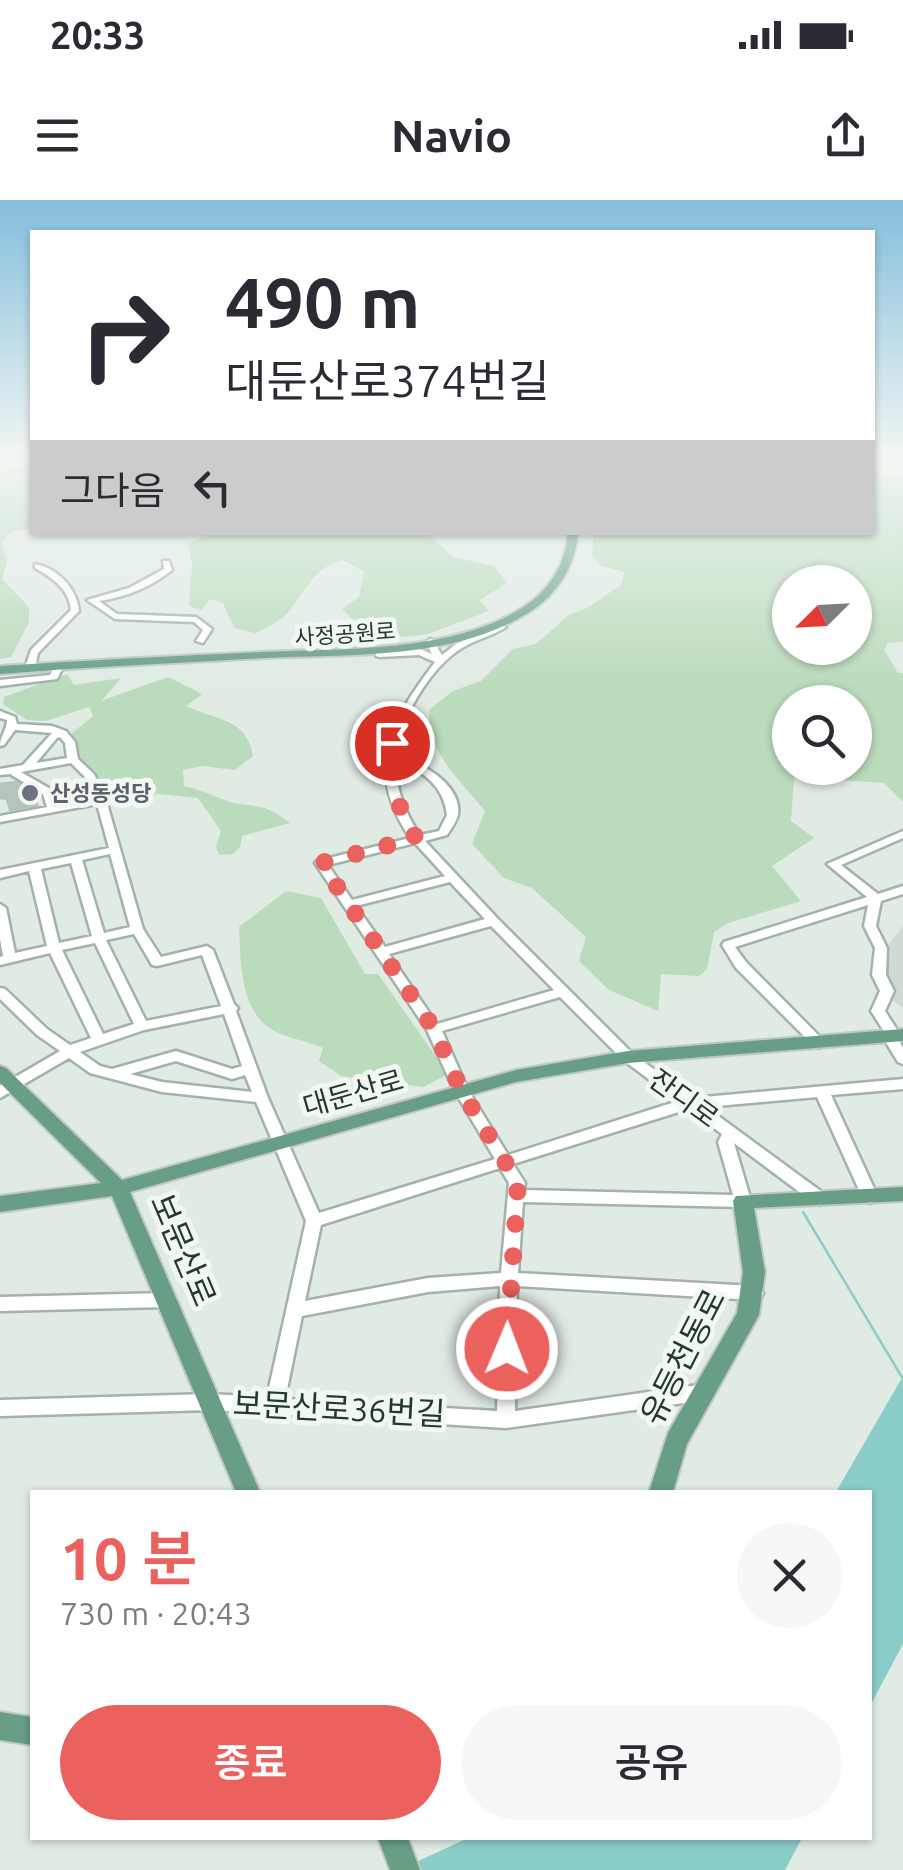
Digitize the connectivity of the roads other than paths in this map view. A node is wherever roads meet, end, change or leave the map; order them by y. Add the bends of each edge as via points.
1 (572, 535) edge
2 (581, 535) edge
3 (166, 563) dead end
4 (38, 566) dead end
5 (92, 600) junction
6 (76, 602) junction
7 (502, 627) junction
8 (200, 642) dead end
9 (431, 643) junction
10 (379, 654) junction
11 (440, 661) junction
12 (58, 666) junction
13 (30, 668) junction
14 (0, 670) edge
15 (0, 683) edge
16 (0, 714) edge
17 (12, 727) junction
18 (62, 733) junction
19 (0, 743) edge
20 (73, 760) junction
21 (391, 760) junction
22 (26, 768) junction
23 (6, 771) edge
24 (101, 800) junction
25 (54, 810) junction
26 (0, 820) edge
27 (902, 834) edge
28 (416, 838) junction
29 (115, 850) junction
30 (75, 858) junction
31 (34, 866) junction
32 (0, 874) edge
33 (452, 878) junction
34 (903, 890) edge
35 (875, 898) junction
36 (350, 904) junction
37 (0, 908) edge
38 (492, 921) junction
39 (137, 929) junction
40 (99, 938) junction
41 (54, 948) junction
42 (382, 952) junction
43 (5, 959) edge
44 (0, 992) edge
45 (561, 992) junction
46 (231, 1008) junction
47 (142, 1026) junction
48 (434, 1029) junction
49 (895, 1036) edge
50 (99, 1040) junction
51 (819, 1042) junction
52 (70, 1053) junction
53 (628, 1058) junction
54 (903, 1059) edge
55 (251, 1068) junction
56 (112, 1074) junction
57 (4, 1083) edge
58 (903, 1084) edge
59 (461, 1090) junction
60 (822, 1091) junction
61 (261, 1098) junction
62 (690, 1103) junction
63 (730, 1132) junction
64 (279, 1143) junction
65 (507, 1162) junction
66 (118, 1188) junction
67 (903, 1194) edge
68 (519, 1196) junction
69 (870, 1197) junction
70 (820, 1199) junction
71 (743, 1200) junction
72 (0, 1204) edge
73 (314, 1221) junction
74 (509, 1278) junction
75 (755, 1293) junction
76 (166, 1300) junction
77 (0, 1304) edge
78 (296, 1310) junction
79 (706, 1392) junction
80 (656, 1396) junction
81 (210, 1402) junction
82 (275, 1403) junction
83 (0, 1408) edge
84 (506, 1420) junction
85 (676, 1441) junction
86 (247, 1490) edge
87 (662, 1490) edge
88 (0, 1726) edge
89 (30, 1731) edge
90 (395, 1840) edge
91 (405, 1870) edge

1 - 9 main road, 사정공원로 via 565,566 540,600 487,628
2 - 7 main road, 사정공원로 via 576,559 551,598
3 - 5 street via 168,570 149,584
4 - 6 street via 55,575
5 - 6 street
5 - 8 street via 115,616 196,620 208,629
6 - 13 street via 66,624 34,652
7 - 9 main road, 사정공원로
7 - 11 street
9 - 10 main road, 사정공원로
9 - 11 street
9 - 12 main road, 사정공원로
10 - 11 street via 420,652
10 - 12 main road, 사정공원로
11 - 21 street via 403,713
12 - 13 main road, 사정공원로
12 - 15 street via 54,677
13 - 14 main road, 사정공원로
16 - 17 street via 12,719
17 - 18 street
17 - 19 street
18 - 20 street
18 - 22 street
20 - 22 street
20 - 24 street
21 - 28 street, 잔디로 via 395,798
21 - 28 street via 431,776 453,806 443,832
22 - 23 street
23 - 25 street via 48,792
24 - 25 street
24 - 29 street
25 - 26 street
27 - 35 street via 833,864
28 - 33 street, 잔디로
28 - 36 street via 321,863
29 - 30 street
29 - 39 street
30 - 31 street
30 - 40 street
31 - 32 street
31 - 41 street
33 - 36 street
33 - 38 street, 잔디로
34 - 35 street
35 - 49 street via 870,926 881,948 879,975 887,992 878,1011
35 - 51 street via 728,946
36 - 42 street
37 - 43 street
38 - 42 street
38 - 45 street, 잔디로
39 - 40 street
39 - 46 street via 157,962 207,950
40 - 41 street
40 - 47 street
41 - 43 street
41 - 50 street
42 - 48 street
44 - 52 street
45 - 48 street
45 - 53 street, 잔디로
46 - 47 street
46 - 55 street
47 - 50 street
48 - 59 street
49 - 51 main road, 대둔산로
49 - 54 street
50 - 52 street
51 - 53 main road, 대둔산로
52 - 56 street
52 - 57 street
53 - 59 main road, 대둔산로
53 - 62 street, 잔디로
55 - 56 street via 232,1074 176,1056
55 - 61 street
56 - 61 street via 162,1088
57 - 66 main road, 보문산로
58 - 60 street
59 - 64 main road, 대둔산로
59 - 65 street
60 - 62 street
60 - 69 street
61 - 64 street
62 - 63 street, 잔디로
62 - 65 street
63 - 70 street
63 - 71 street, 잔디로 via 726,1142
64 - 66 main road, 대둔산로
64 - 73 street
65 - 68 street
65 - 73 street
66 - 72 main road, 대둔산로
66 - 76 main road, 보문산로
67 - 69 main road
68 - 71 street
68 - 74 street
69 - 70 main road
70 - 71 main road
71 - 75 main road, 유등천동로
73 - 78 street
74 - 75 street
74 - 78 street via 428,1285
74 - 84 street
75 - 79 main road, 유등천동로
76 - 77 street
76 - 81 main road, 보문산로
78 - 82 street
79 - 80 street, 보문산로36번길
79 - 85 main road, 유등천동로
80 - 84 street, 보문산로36번길
80 - 85 street via 679,1414
81 - 82 street, 보문산로36번길
81 - 83 street, 보문산로36번길
81 - 86 main road, 보문산로
82 - 84 street, 보문산로36번길
85 - 87 main road, 유등천동로
88 - 89 main road
90 - 91 main road

